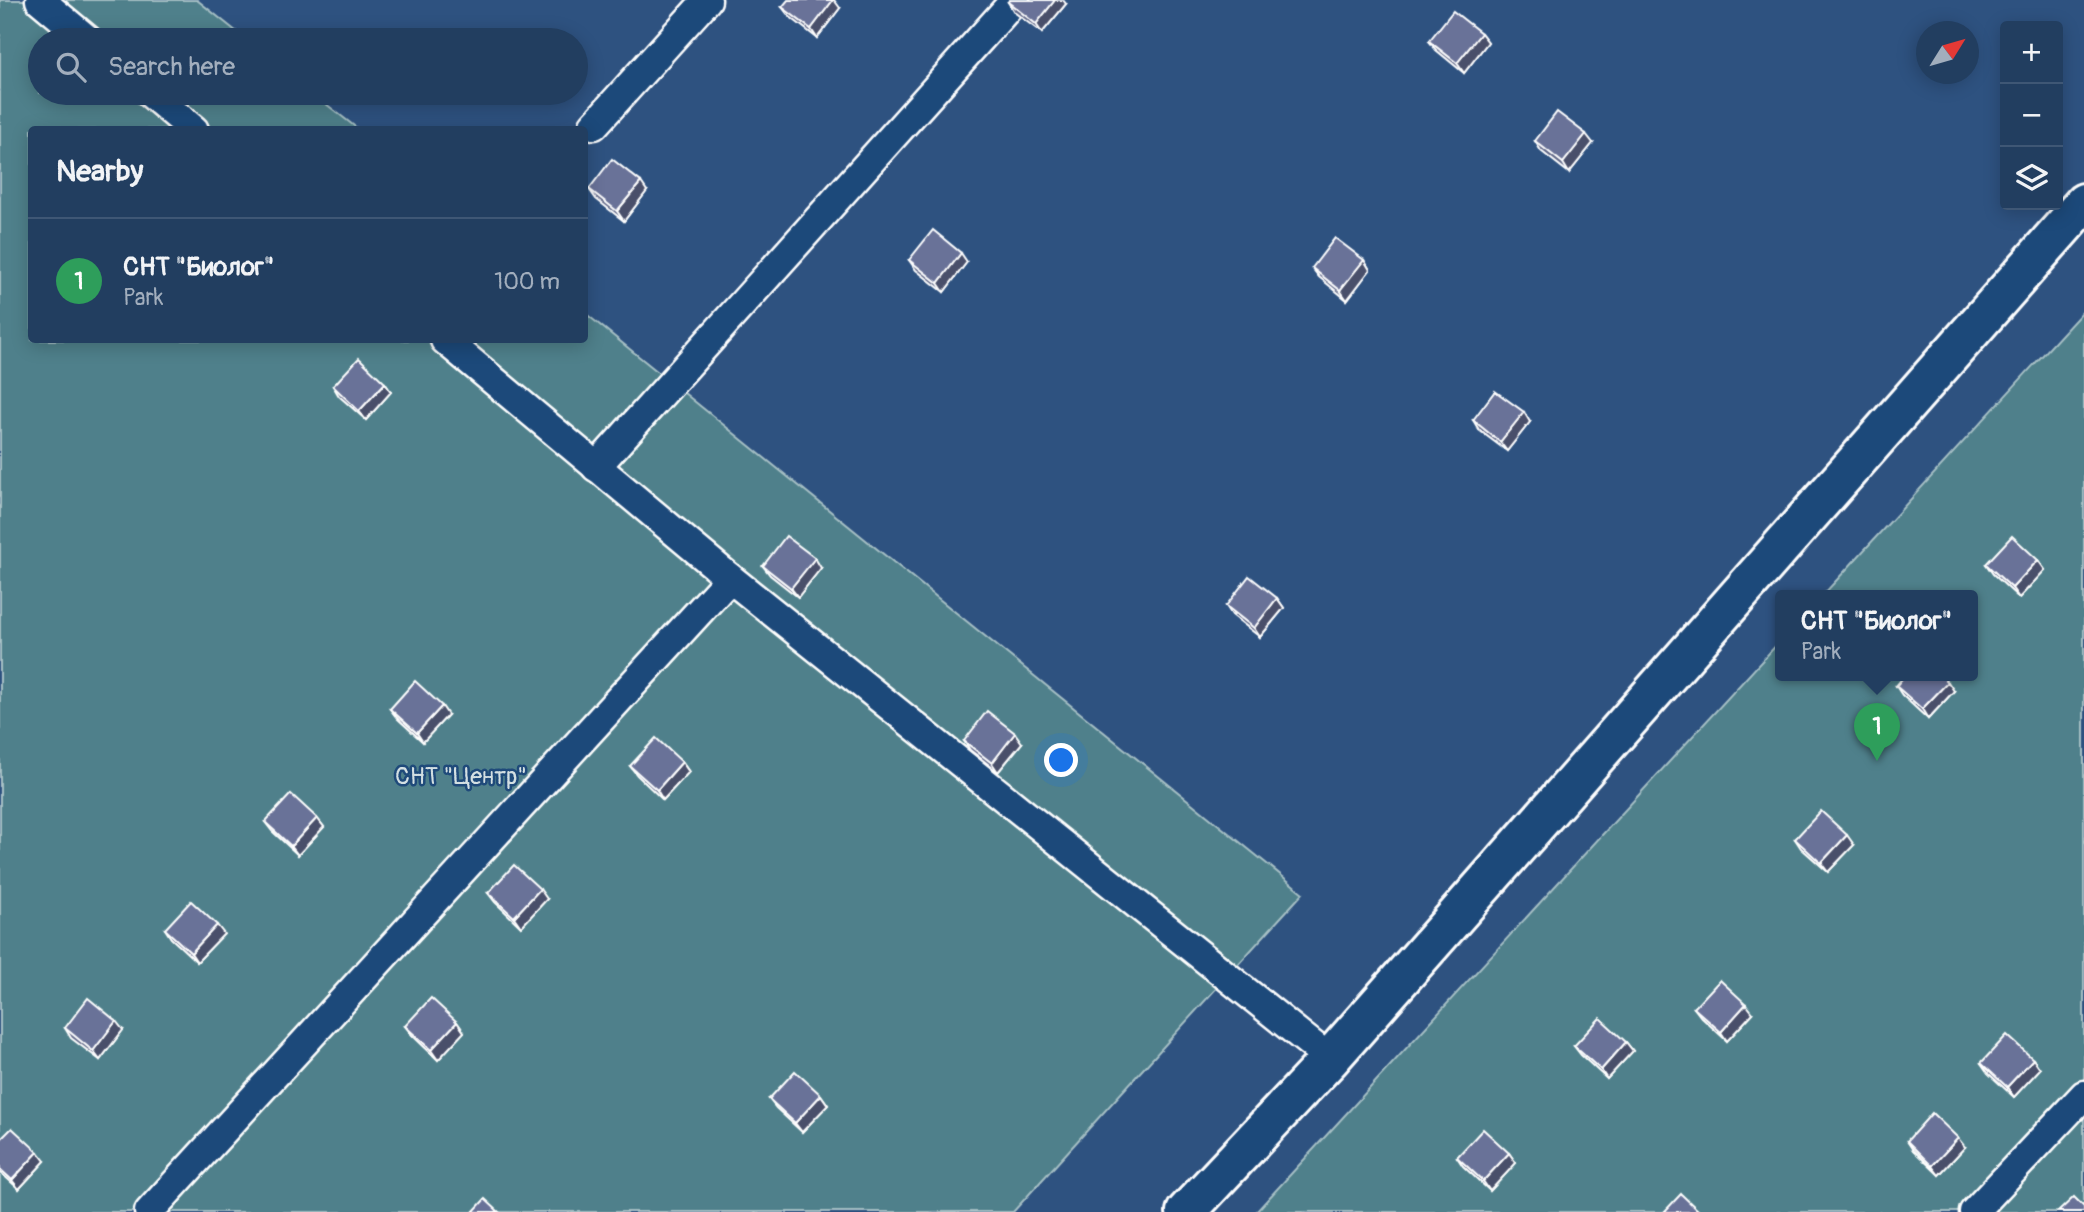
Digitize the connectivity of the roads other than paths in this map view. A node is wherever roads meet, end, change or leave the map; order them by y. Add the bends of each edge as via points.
1 (40, 0) edge
2 (708, 0) edge
3 (1015, 0) edge
4 (74, 28) edge
5 (164, 105) edge
6 (594, 125) dead end
7 (189, 126) edge
8 (2084, 203) edge
9 (449, 343) edge
10 (596, 467) junction
11 (730, 578) junction
12 (1330, 1059) junction
13 (2084, 1095) edge
14 (149, 1212) edge
15 (1186, 1212) edge
16 (1975, 1212) edge

1 - 4 lane
2 - 6 lane
3 - 10 lane
5 - 7 lane
8 - 12 street
9 - 10 lane
10 - 11 lane
11 - 12 lane
11 - 14 lane
12 - 15 street
13 - 16 lane

